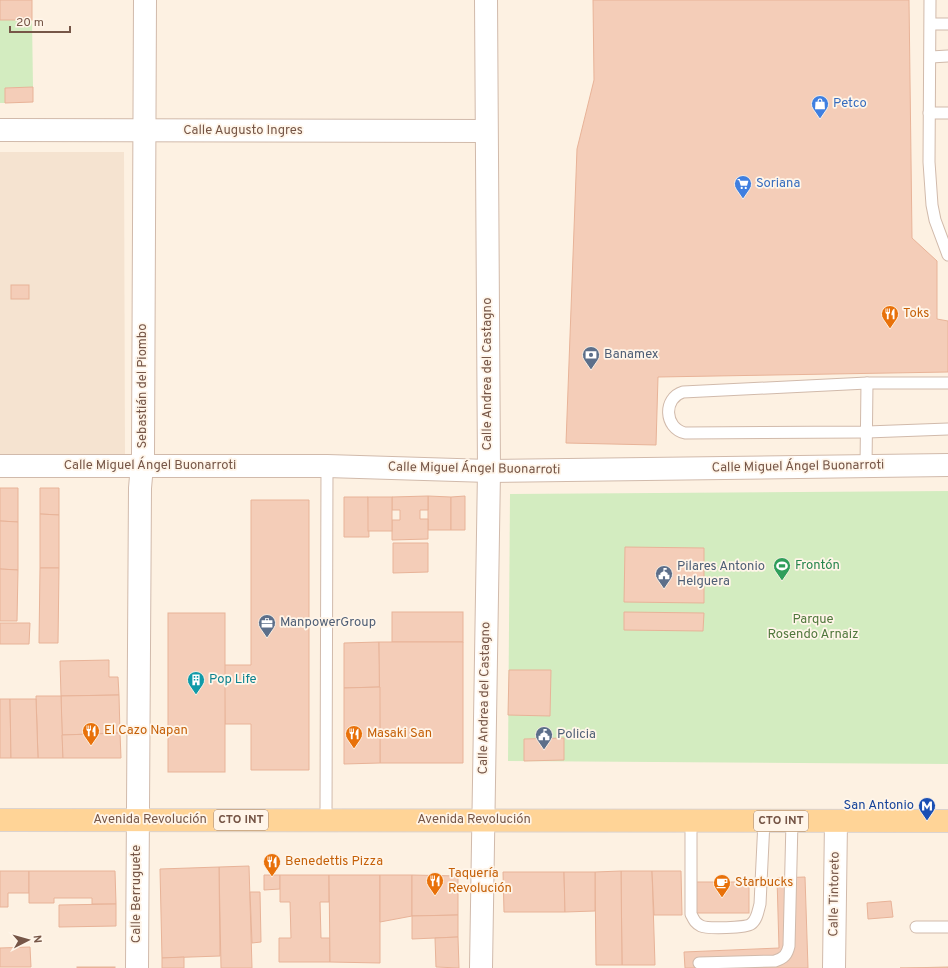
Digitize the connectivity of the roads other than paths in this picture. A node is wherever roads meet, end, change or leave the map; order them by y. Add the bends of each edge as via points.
1 (145, 0) edge
2 (486, 0) edge
3 (930, 0) edge
4 (931, 24) junction
5 (948, 24) edge
6 (948, 56) edge
7 (931, 57) junction
8 (948, 113) edge
9 (929, 114) junction
10 (0, 130) edge
11 (144, 130) junction
12 (486, 131) junction
13 (948, 255) edge
14 (867, 383) junction
15 (948, 383) edge
16 (948, 430) edge
17 (867, 432) junction
18 (948, 465) edge
19 (0, 466) edge
20 (141, 466) junction
21 (326, 466) junction
22 (866, 466) junction
23 (489, 471) junction
24 (0, 820) edge
25 (138, 820) junction
26 (326, 820) junction
27 (482, 820) junction
28 (691, 821) junction
29 (764, 821) junction
30 (792, 821) junction
31 (836, 821) junction
32 (946, 821) edge
33 (916, 927) dead end
34 (948, 928) edge
35 (699, 963) dead end
36 (137, 968) edge
37 (481, 968) edge
38 (834, 968) edge

1 - 11 street, Sebastián del Piombo
2 - 12 street, Calle Andrea del Castagno
3 - 4 lane
4 - 5 lane
4 - 7 lane
6 - 7 lane
7 - 9 lane
8 - 9 lane
9 - 13 lane via 932,205
10 - 11 street, Calle Augusto Ingres
11 - 12 street, Calle Augusto Ingres
11 - 20 street, Sebastián del Piombo
12 - 23 street, Calle Andrea del Castagno
14 - 15 lane
14 - 17 lane
14 - 17 lane via 683,392 676,394 669,408 672,426 685,433
16 - 17 lane
17 - 22 lane
18 - 22 street, Calle Miguel Ángel Buonarroti
19 - 20 street, Calle Miguel Ángel Buonarroti
20 - 21 street, Calle Miguel Ángel Buonarroti
20 - 25 street, Sebastián del Piombo
21 - 23 street, Calle Miguel Ángel Buonarroti
21 - 26 lane
22 - 23 street, Calle Miguel Ángel Buonarroti
23 - 27 street, Calle Andrea del Castagno
24 - 25 main road, Avenida Revolución / CTO INT
25 - 26 main road, Avenida Revolución / CTO INT
25 - 36 street, Calle Berruguete
26 - 27 main road, Avenida Revolución / CTO INT
27 - 28 main road, Avenida Revolución / CTO INT
27 - 37 street, Calle Andrea del Castagno
28 - 29 main road, Avenida Revolución / CTO INT
28 - 29 lane via 691,914 695,922 703,927 743,927 751,924 757,917 760,904
29 - 30 main road, Avenida Revolución / CTO INT
30 - 31 main road, Avenida Revolución / CTO INT
30 - 35 lane via 788,953 775,961
31 - 32 main road, Avenida Revolución / CTO INT
31 - 38 street, Calle Tintoreto
33 - 34 lane

